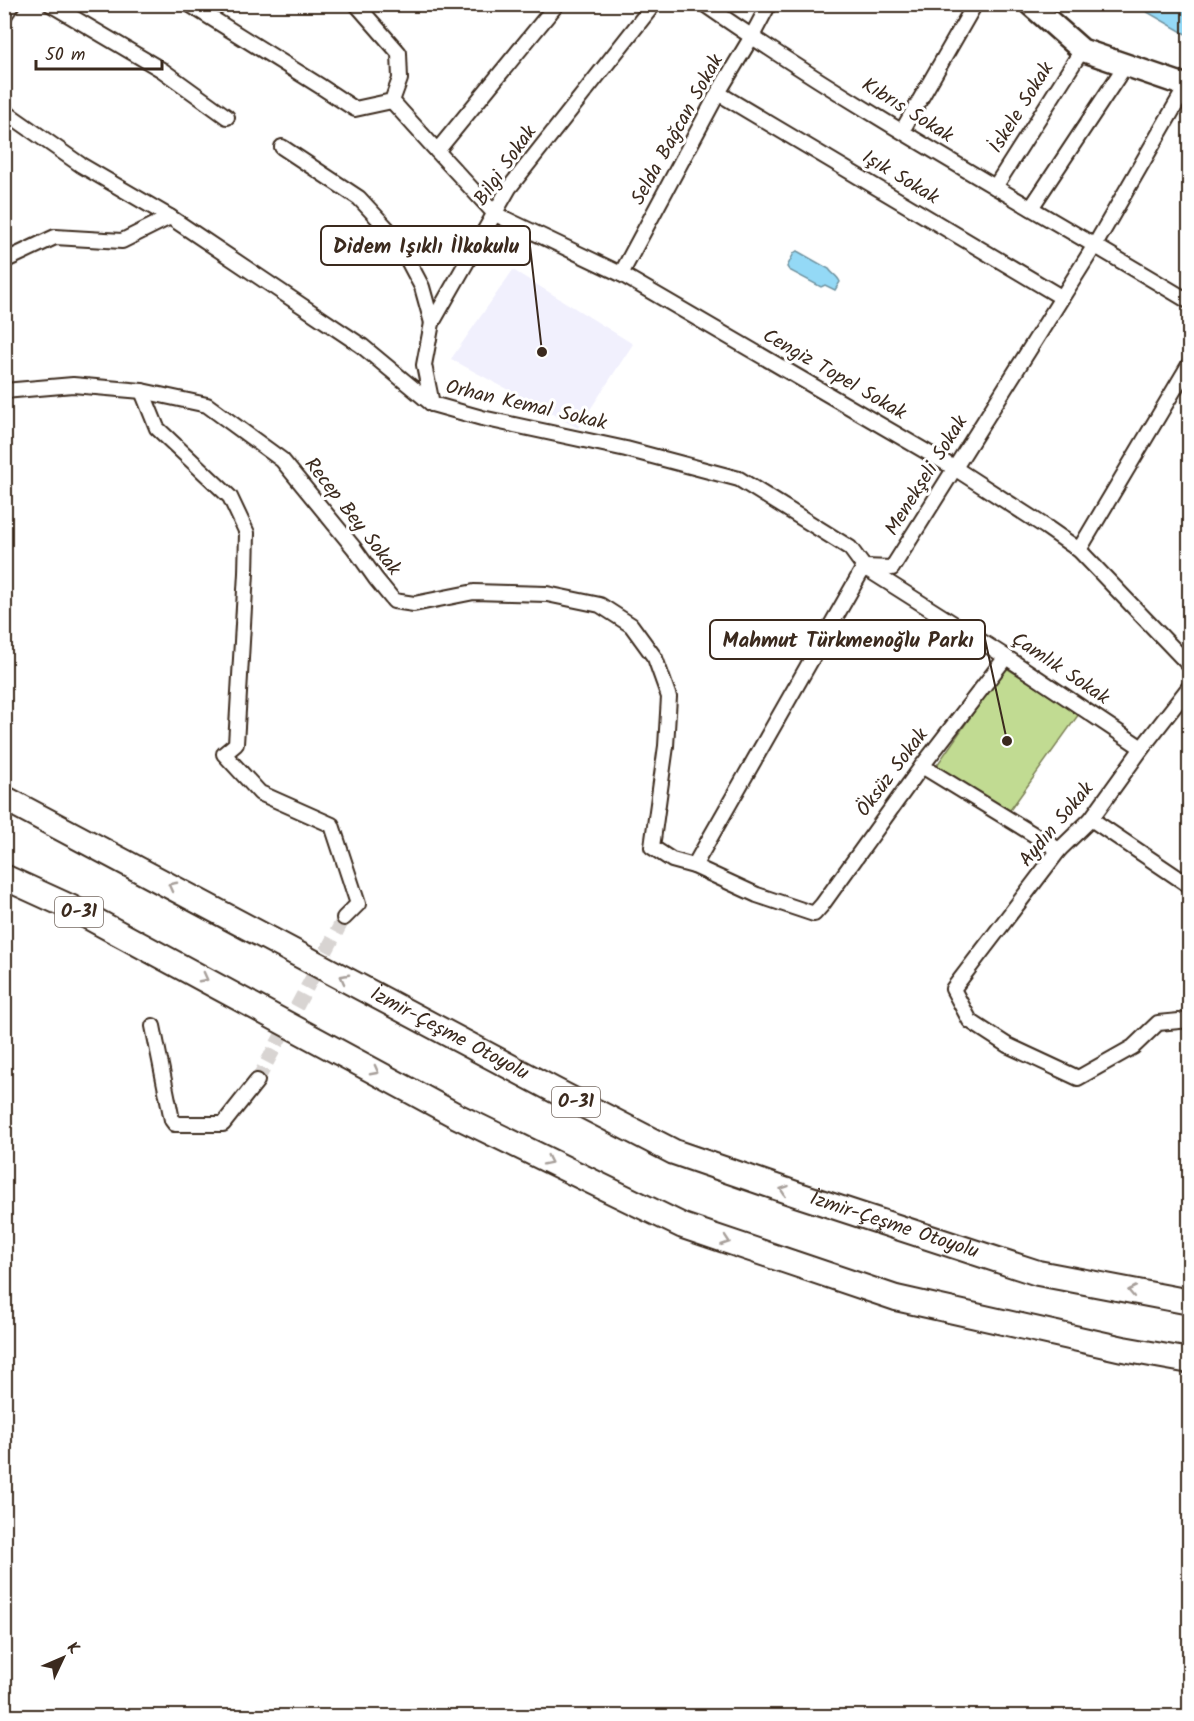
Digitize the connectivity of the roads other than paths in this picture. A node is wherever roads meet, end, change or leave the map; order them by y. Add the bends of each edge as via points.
1 (12, 4) edge
2 (50, 4) edge
3 (189, 4) edge
4 (356, 4) edge
5 (557, 4) edge
6 (654, 4) edge
7 (704, 4) edge
8 (769, 4) edge
9 (975, 4) edge
10 (1030, 4) edge
11 (4, 16) edge
12 (752, 38) junction
13 (1082, 50) junction
14 (1125, 66) junction
15 (1188, 86) edge
16 (718, 93) junction
17 (392, 101) junction
18 (4, 111) edge
19 (227, 117) dead end
20 (902, 131) junction
21 (282, 147) dead end
22 (437, 151) junction
23 (995, 188) junction
24 (1030, 208) junction
25 (495, 213) junction
26 (170, 217) junction
27 (1095, 245) junction
28 (4, 261) edge
29 (621, 274) junction
30 (1061, 297) junction
31 (1190, 302) edge
32 (432, 323) junction
33 (1190, 363) edge
34 (4, 391) edge
35 (142, 391) junction
36 (432, 404) junction
37 (956, 469) junction
38 (1078, 550) junction
39 (864, 567) junction
40 (1006, 657) junction
41 (1190, 666) edge
42 (1190, 686) edge
43 (1142, 748) junction
44 (921, 766) junction
45 (4, 798) edge
46 (1090, 819) junction
47 (1059, 850) junction
48 (694, 866) junction
49 (4, 877) edge
50 (1190, 886) edge
51 (814, 914) joint
52 (344, 918) tunnel mouth
53 (1190, 1020) edge
54 (153, 1026) dead end
55 (257, 1082) tunnel mouth
56 (1190, 1302) edge
57 (1190, 1361) edge

1 - 11 street
2 - 19 street via 162,70
3 - 17 street via 355,109
4 - 17 street via 399,53 400,79
5 - 22 street
6 - 25 street, Bilgi Sokak via 509,188
7 - 12 street, Kıbrıs Sokak
8 - 12 street, Selda Bağcan Sokak
9 - 20 street
10 - 13 main road
12 - 16 street, Selda Bağcan Sokak
12 - 20 street, Kıbrıs Sokak
13 - 14 main road
13 - 23 street, İskele Sokak
14 - 15 main road
14 - 24 street
15 - 27 street, Menekşeli Sokak
16 - 29 street, Selda Bağcan Sokak
16 - 30 street, Işık Sokak
17 - 22 street, Cengiz Topel Sokak
18 - 26 street, Orhan Kemal Sokak via 81,165
20 - 23 street, Kıbrıs Sokak
21 - 32 street via 359,198 396,238 422,287
22 - 25 street, Cengiz Topel Sokak
23 - 24 street, Kıbrıs Sokak
24 - 27 street, Kıbrıs Sokak
25 - 29 street, Cengiz Topel Sokak
25 - 32 street, Bilgi Sokak
26 - 28 street via 122,241 55,237
26 - 36 street, Orhan Kemal Sokak via 362,346
27 - 30 street, Menekşeli Sokak
27 - 31 street, Kıbrıs Sokak
29 - 37 street, Cengiz Topel Sokak
30 - 37 street, Menekşeli Sokak
32 - 36 street, Bilgi Sokak via 424,365
33 - 38 street
34 - 35 street, Recep Bey Sokak via 73,385
35 - 48 street, Recep Bey Sokak via 207,405 282,460 394,601 414,604 474,592 547,594 600,605 631,626 655,658 669,697 652,847 672,860
35 - 52 street via 157,428 230,497 247,532 236,744 224,754 261,793 332,825 358,904
36 - 39 street, Orhan Kemal Sokak via 739,479 850,548
37 - 38 street, Cengiz Topel Sokak
37 - 39 street, Menekşeli Sokak via 892,568
38 - 41 street, Cengiz Topel Sokak
39 - 40 street, Çamlık Sokak
39 - 48 street
40 - 43 street, Çamlık Sokak
40 - 44 street, Öksüz Sokak
42 - 43 street, Aydın Sokak
43 - 46 street, Aydın Sokak
44 - 47 street
44 - 51 street, Öksüz Sokak
56 -> 45 highway, İzmir-Çeşme Otoyolu / O-31 via 1038,1273 674,1152
46 - 47 street, Aydın Sokak
46 - 50 street
47 - 53 street, Aydın Sokak via 953,989 970,1021 1006,1045 1078,1078 1133,1047 1158,1023
48 - 51 street, Recep Bey Sokak via 757,895
49 -> 57 highway, O-31 via 72,908 458,1116 682,1226 896,1298
54 - 55 street via 175,1124 223,1124

